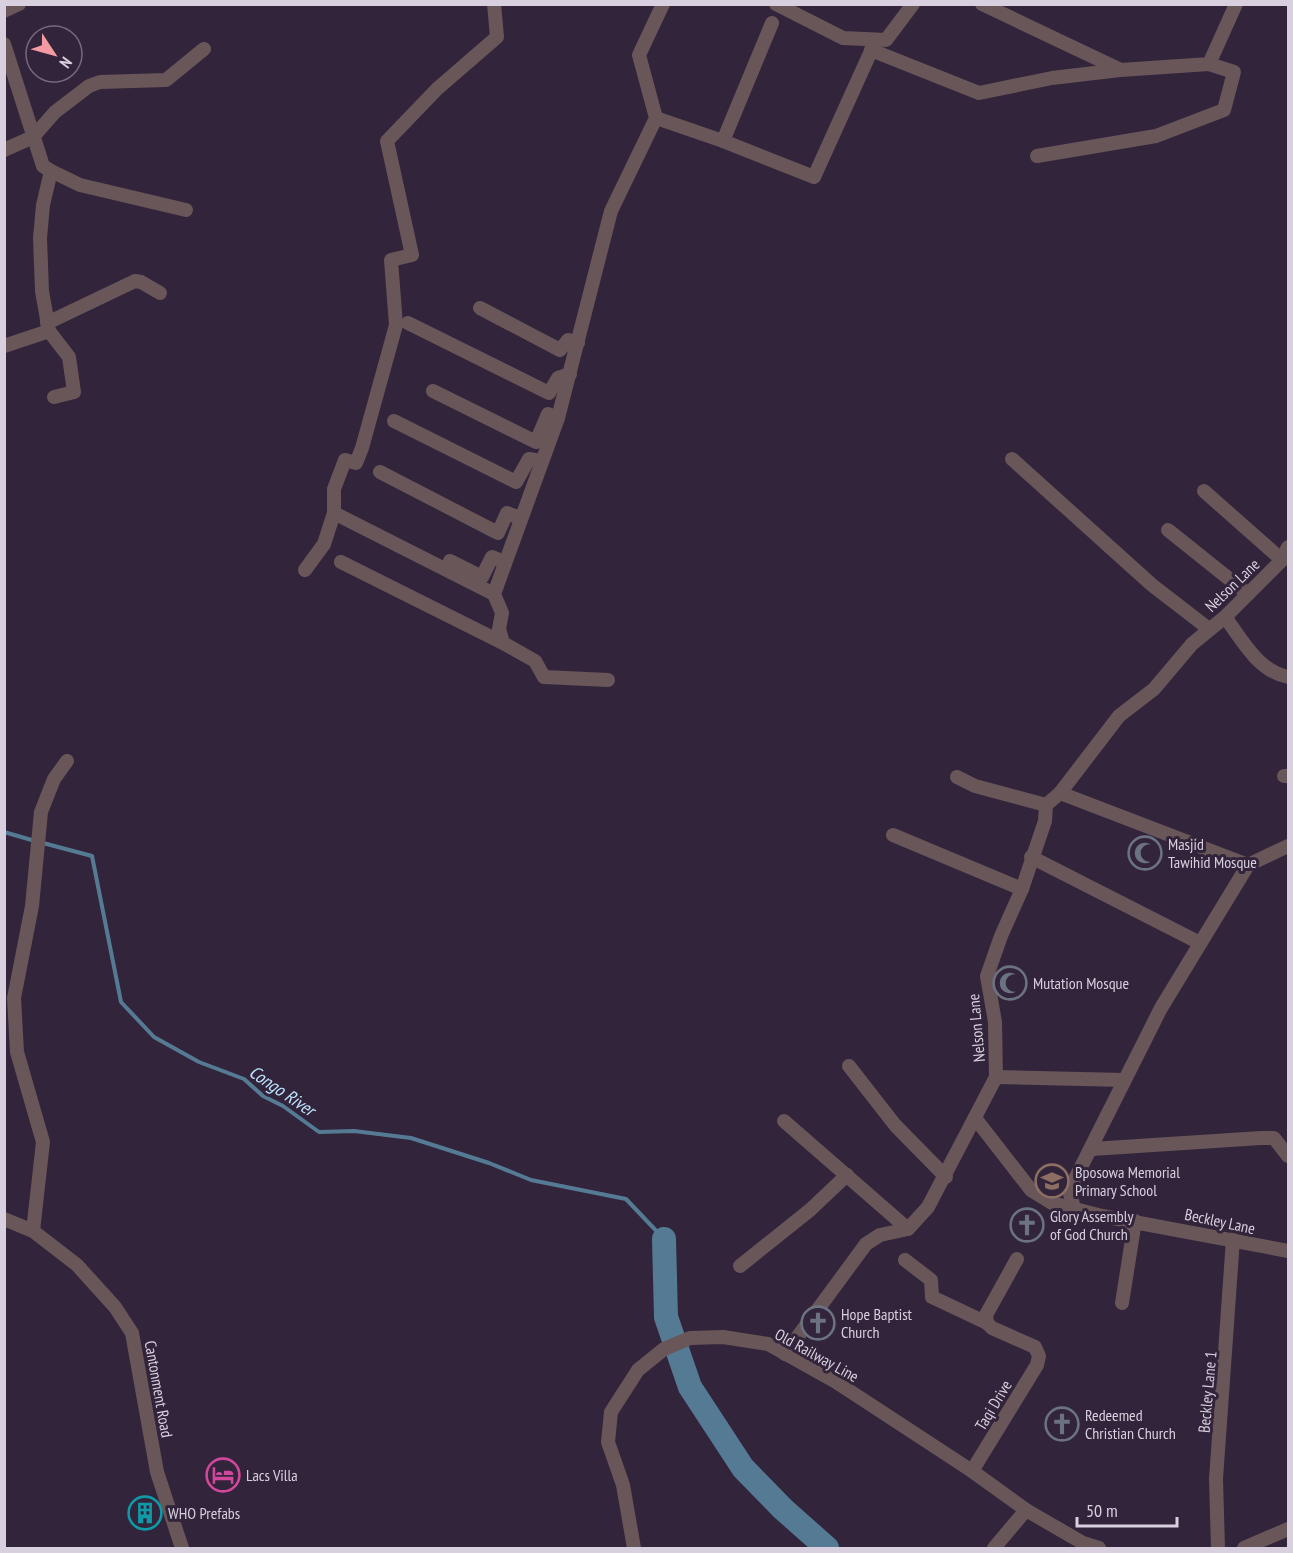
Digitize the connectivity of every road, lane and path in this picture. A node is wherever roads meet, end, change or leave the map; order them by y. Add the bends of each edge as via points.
1 (19, 4) edge
2 (494, 4) edge
3 (663, 4) edge
4 (776, 4) edge
5 (913, 4) edge
6 (982, 4) edge
7 (1236, 4) edge
8 (4, 11) edge
9 (772, 23) dead end
10 (4, 44) edge
11 (874, 45) junction
12 (204, 50) dead end
13 (1209, 64) junction
14 (1121, 70) junction
15 (656, 118) junction
16 (33, 137) junction
17 (723, 141) junction
18 (4, 150) edge
19 (1037, 156) dead end
20 (51, 171) junction
21 (186, 210) dead end
22 (160, 293) dead end
23 (480, 308) dead end
24 (408, 323) dead end
25 (48, 327) junction
26 (578, 343) junction
27 (4, 346) edge
28 (570, 374) junction
29 (433, 391) dead end
30 (54, 397) dead end
31 (558, 417) junction
32 (394, 421) dead end
33 (1012, 459) dead end
34 (540, 461) junction
35 (380, 472) dead end
36 (1204, 491) dead end
37 (334, 513) junction
38 (362, 517) dead end
39 (520, 518) junction
40 (1168, 530) dead end
41 (1285, 553) edge
42 (341, 562) dead end
43 (504, 562) junction
44 (305, 570) dead end
45 (494, 594) junction
46 (1248, 594) junction
47 (1225, 617) junction
48 (1209, 629) junction
49 (503, 643) junction
50 (1288, 677) edge
51 (608, 680) dead end
52 (67, 761) dead end
53 (957, 777) dead end
54 (1060, 793) junction
55 (1046, 805) junction
56 (893, 835) dead end
57 (1288, 846) edge
58 (1031, 856) junction
59 (1248, 865) junction
60 (1022, 889) junction
61 (1198, 942) junction
62 (849, 1066) dead end
63 (996, 1077) junction
64 (1124, 1080) junction
65 (975, 1118) junction
66 (784, 1121) dead end
67 (1092, 1149) junction
68 (1288, 1156) edge
69 (847, 1175) junction
70 (946, 1177) junction
71 (1074, 1208) junction
72 (4, 1220) edge
73 (1135, 1221) junction
74 (908, 1229) junction
75 (33, 1231) junction
76 (1233, 1239) junction
77 (1288, 1251) edge
78 (1017, 1259) dead end
79 (904, 1260) dead end
80 (740, 1266) dead end
81 (1122, 1303) dead end
82 (987, 1323) junction
83 (785, 1354) junction
84 (972, 1471) junction
85 (1026, 1510) junction
86 (1288, 1529) edge
87 (182, 1548) edge
88 (634, 1548) edge
89 (994, 1548) edge
90 (1099, 1548) edge
91 (1218, 1548) edge
92 (1244, 1548) edge

1 - 8 street
2 - 37 street via 497,37 437,89 387,141 412,255 391,260 396,326 356,463 345,460 334,489
3 - 15 street via 639,55
4 - 11 street via 843,38
5 - 11 street via 886,40
6 - 14 street
7 - 13 street
9 - 17 street
10 - 16 street
11 - 14 street via 979,93 1052,78
11 - 17 street via 813,177
12 - 16 street via 166,80 100,82 89,86 55,112
13 - 14 street
13 - 19 street via 1234,72 1224,110 1156,136
15 - 17 street
15 - 26 street via 611,211
16 - 18 street
16 - 20 street via 43,166
20 - 21 street via 80,185
20 - 25 street via 39,252
22 - 25 street via 135,281
23 - 26 street via 560,350 568,340
24 - 28 street via 549,393 558,378
25 - 27 street
25 - 30 street via 69,357 74,392
26 - 28 street
28 - 31 street
29 - 31 street via 536,442 548,414
31 - 34 street
32 - 34 street via 516,482 529,459
33 - 48 street via 1176,606
34 - 39 street
35 - 39 street via 498,533 507,513
36 - 41 street
37 - 44 street via 324,544
37 - 45 street
38 - 43 street via 482,577 492,557
39 - 43 street
40 - 46 street
41 - 46 street, Nelson Lane
42 - 49 street
43 - 45 street
45 - 49 street via 502,613 499,629
46 - 47 street, Nelson Lane
47 - 48 street, Nelson Lane
47 - 50 street via 1260,664 1274,674
48 - 54 street, Nelson Lane via 1154,688 1119,716
49 - 51 street via 535,661 544,677
52 - 75 street via 54,779 41,812 32,906 14,998 17,1052 43,1142
53 - 55 street via 975,786
54 - 55 street, Nelson Lane
54 - 59 street
55 - 58 street, Nelson Lane via 1045,821
56 - 60 street
57 - 59 street
58 - 60 street, Nelson Lane
58 - 61 street
59 - 61 street
60 - 63 street, Nelson Lane via 987,976 995,1022
61 - 64 street
62 - 70 street via 895,1125
63 - 64 street, Nelson Lane
63 - 65 street
64 - 67 street
65 - 70 street
65 - 71 street, Beckley Lane via 1031,1190 1052,1203
66 - 69 street
67 - 68 street via 1274,1138
67 - 71 street via 1072,1185
69 - 74 street
69 - 80 street
70 - 74 street via 928,1207
71 - 73 street, Beckley Lane
72 - 75 street, Cantonment Road
73 - 76 street, Beckley Lane
73 - 81 street
74 - 83 street via 880,1235 866,1244
75 - 87 street, Cantonment Road via 85,1273 132,1333 157,1472
76 - 77 street, Beckley Lane
76 - 91 street, Beckley Lane 1 via 1216,1479
78 - 82 street
79 - 82 street via 931,1280 932,1297
82 - 84 street, Taqi Drive via 1035,1347 1039,1356
83 - 84 street, Old Railway Line via 836,1382
83 - 88 street, Old Railway Line via 768,1344 690,1338 664,1349 638,1370 610,1412 608,1442 623,1485
84 - 85 street, Old Railway Line
85 - 89 street
85 - 90 street, Old Railway Line
86 - 92 street

